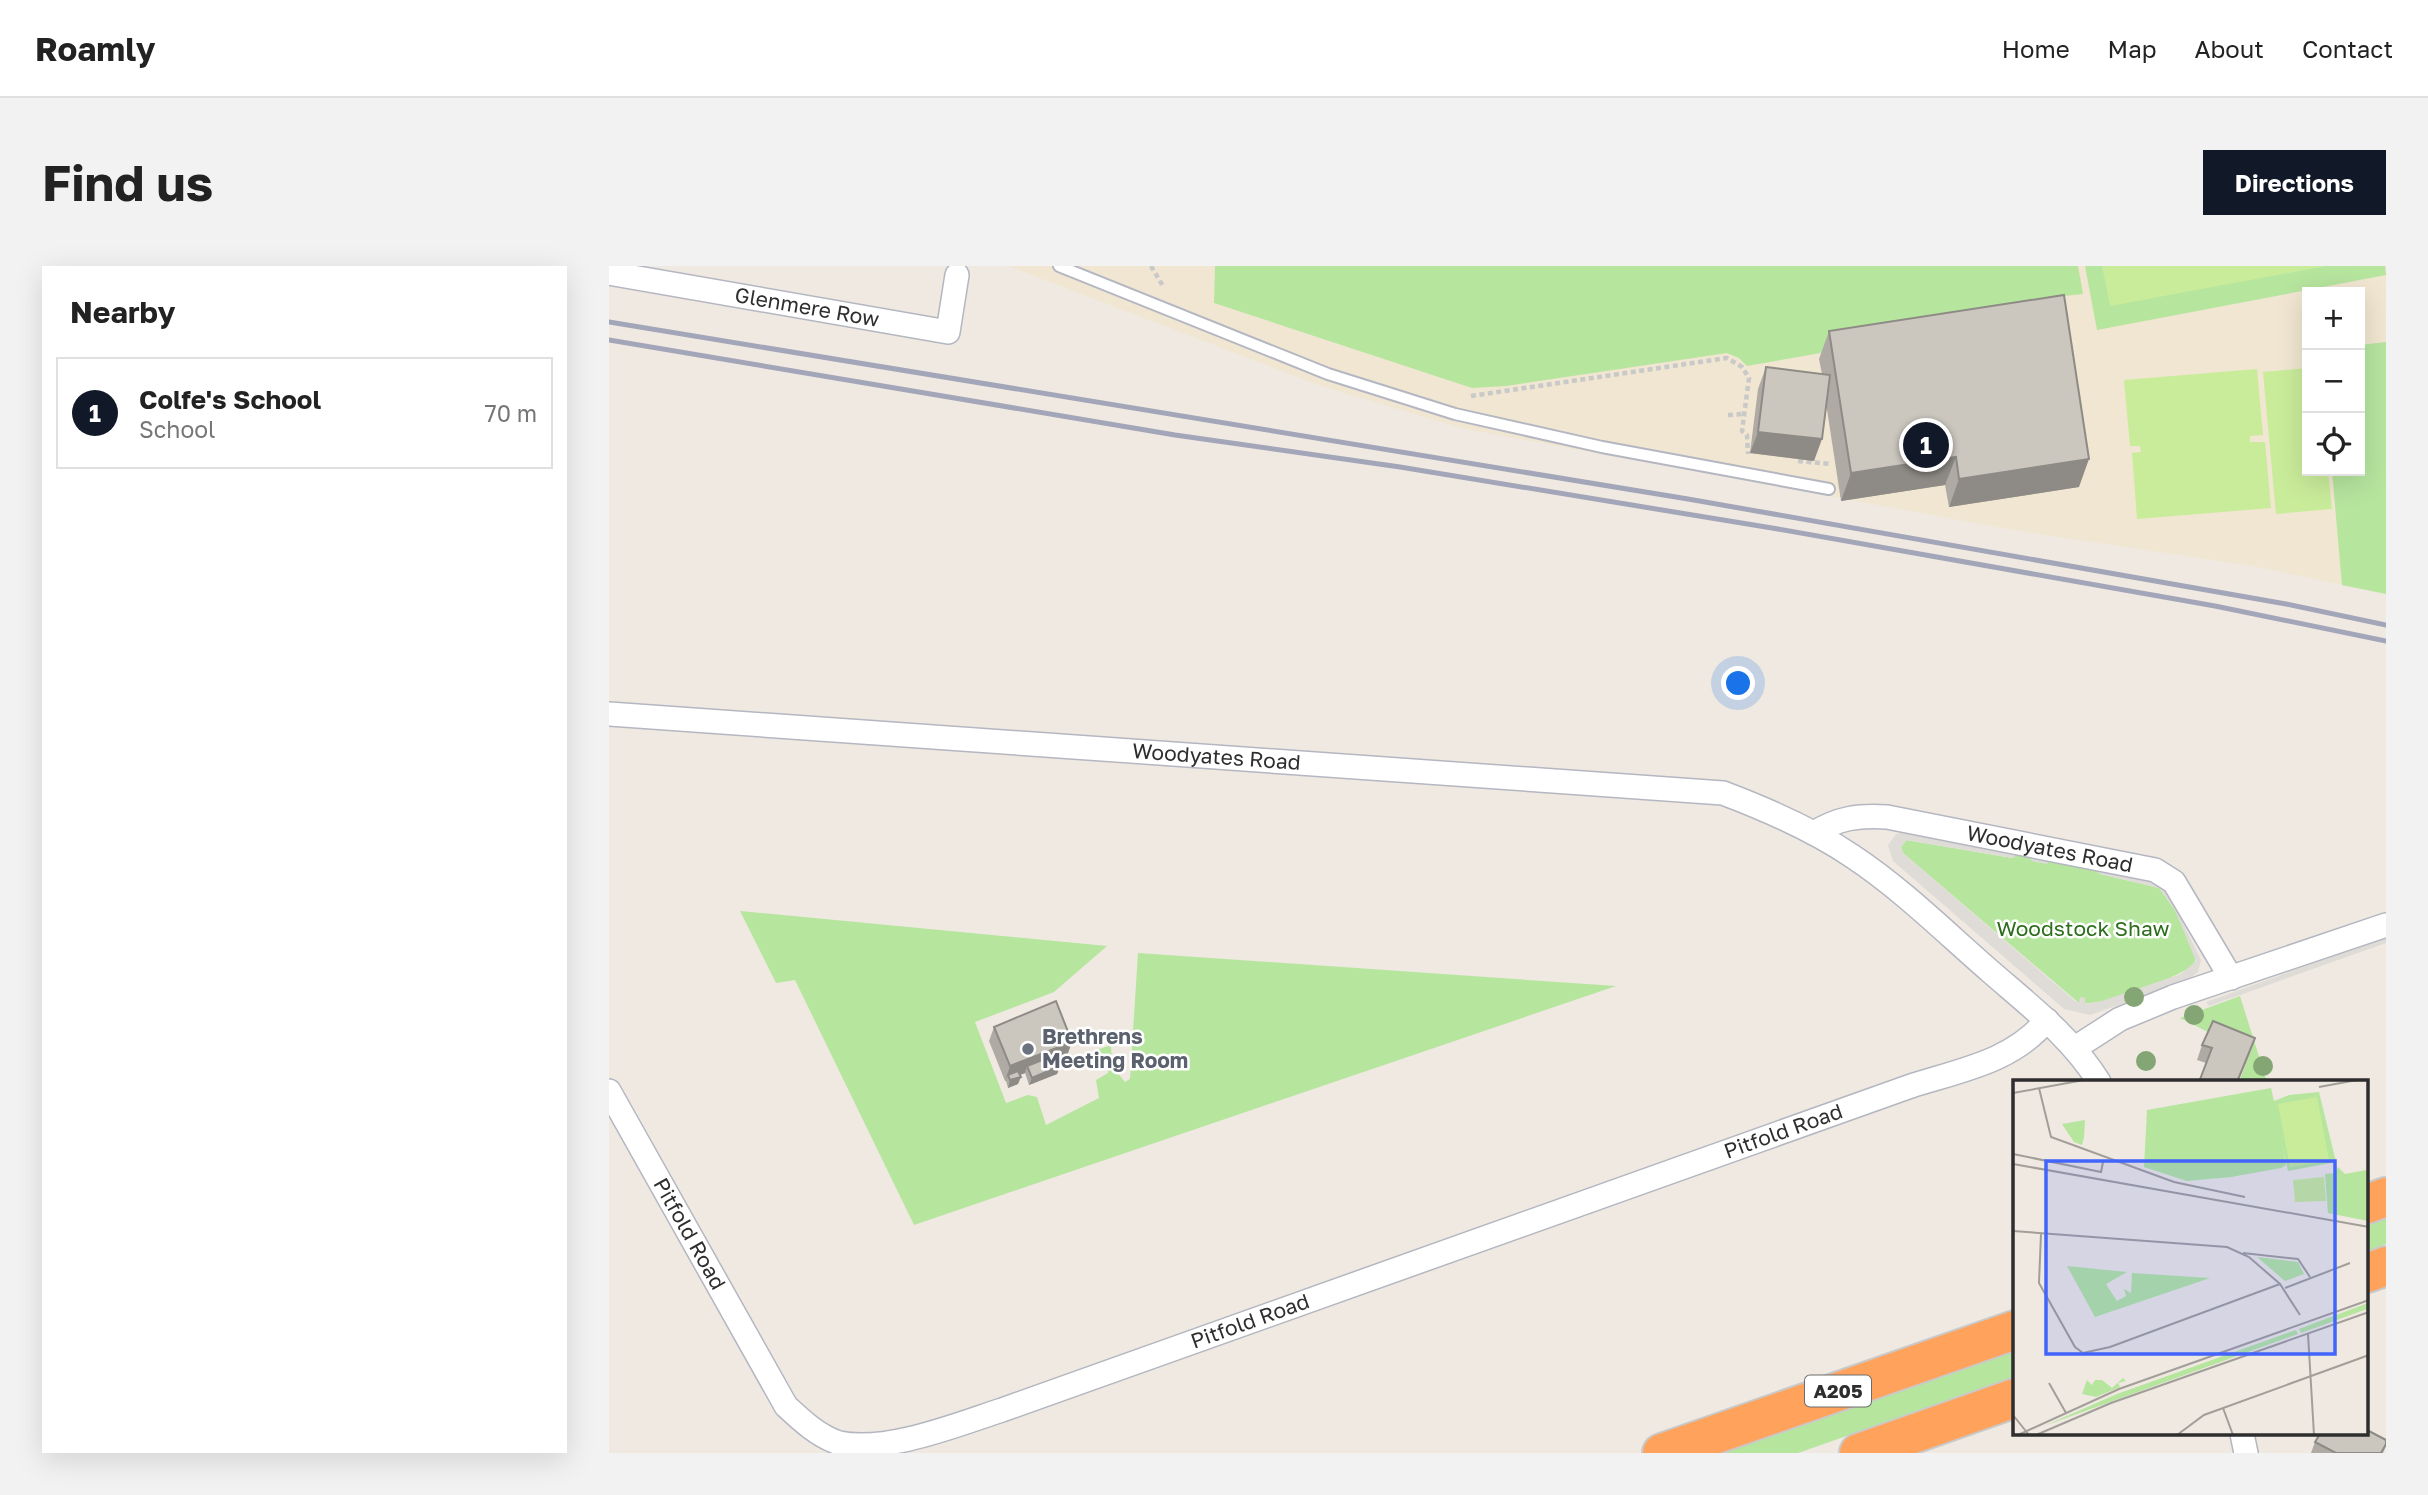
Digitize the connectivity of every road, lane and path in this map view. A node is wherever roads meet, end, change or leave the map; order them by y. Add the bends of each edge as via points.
1 (1059, 266) edge
2 (1151, 266) edge
3 (609, 273) edge
4 (957, 275) dead end
5 (1164, 288) dead end
6 (1468, 396) dead end
7 (1743, 414) junction
8 (1728, 415) dead end
9 (1760, 456) dead end
10 (1795, 460) dead end
11 (1831, 464) dead end
12 (1829, 489) dead end
13 (609, 714) edge
14 (1814, 833) junction
15 (2386, 925) edge
16 (2231, 978) junction
17 (2047, 1020) junction
18 (2075, 1048) junction
19 (2098, 1080) edge
20 (609, 1091) edge
21 (2386, 1197) edge
22 (2368, 1204) edge
23 (2386, 1266) edge
24 (2368, 1273) edge
25 (2013, 1331) edge
26 (2013, 1399) edge
27 (1662, 1453) edge
28 (1859, 1453) edge

1 - 12 lane via 1328,374 1443,411 1602,447
2 - 5 path
3 - 4 street, Glenmere Row via 948,332
6 - 7 path via 1727,358 1749,378
7 - 8 path
7 - 9 path via 1748,455
10 - 11 path
13 - 14 street, Woodyates Road via 1665,787 1723,793
14 - 16 street, Woodyates Road via 1858,815 1887,817 2155,870 2173,882
14 - 17 street, Woodyates Road via 1897,890
15 - 16 street
16 - 18 street via 2120,1019
17 - 18 street, Woodyates Road
17 - 20 street, Pitfold Road via 2023,1046 1995,1060 1002,1410 885,1446 839,1443 809,1428 786,1406
18 - 19 street, Woodyates Road
21 - 22 highway
23 - 24 highway
25 - 27 highway, A205
26 - 28 highway

